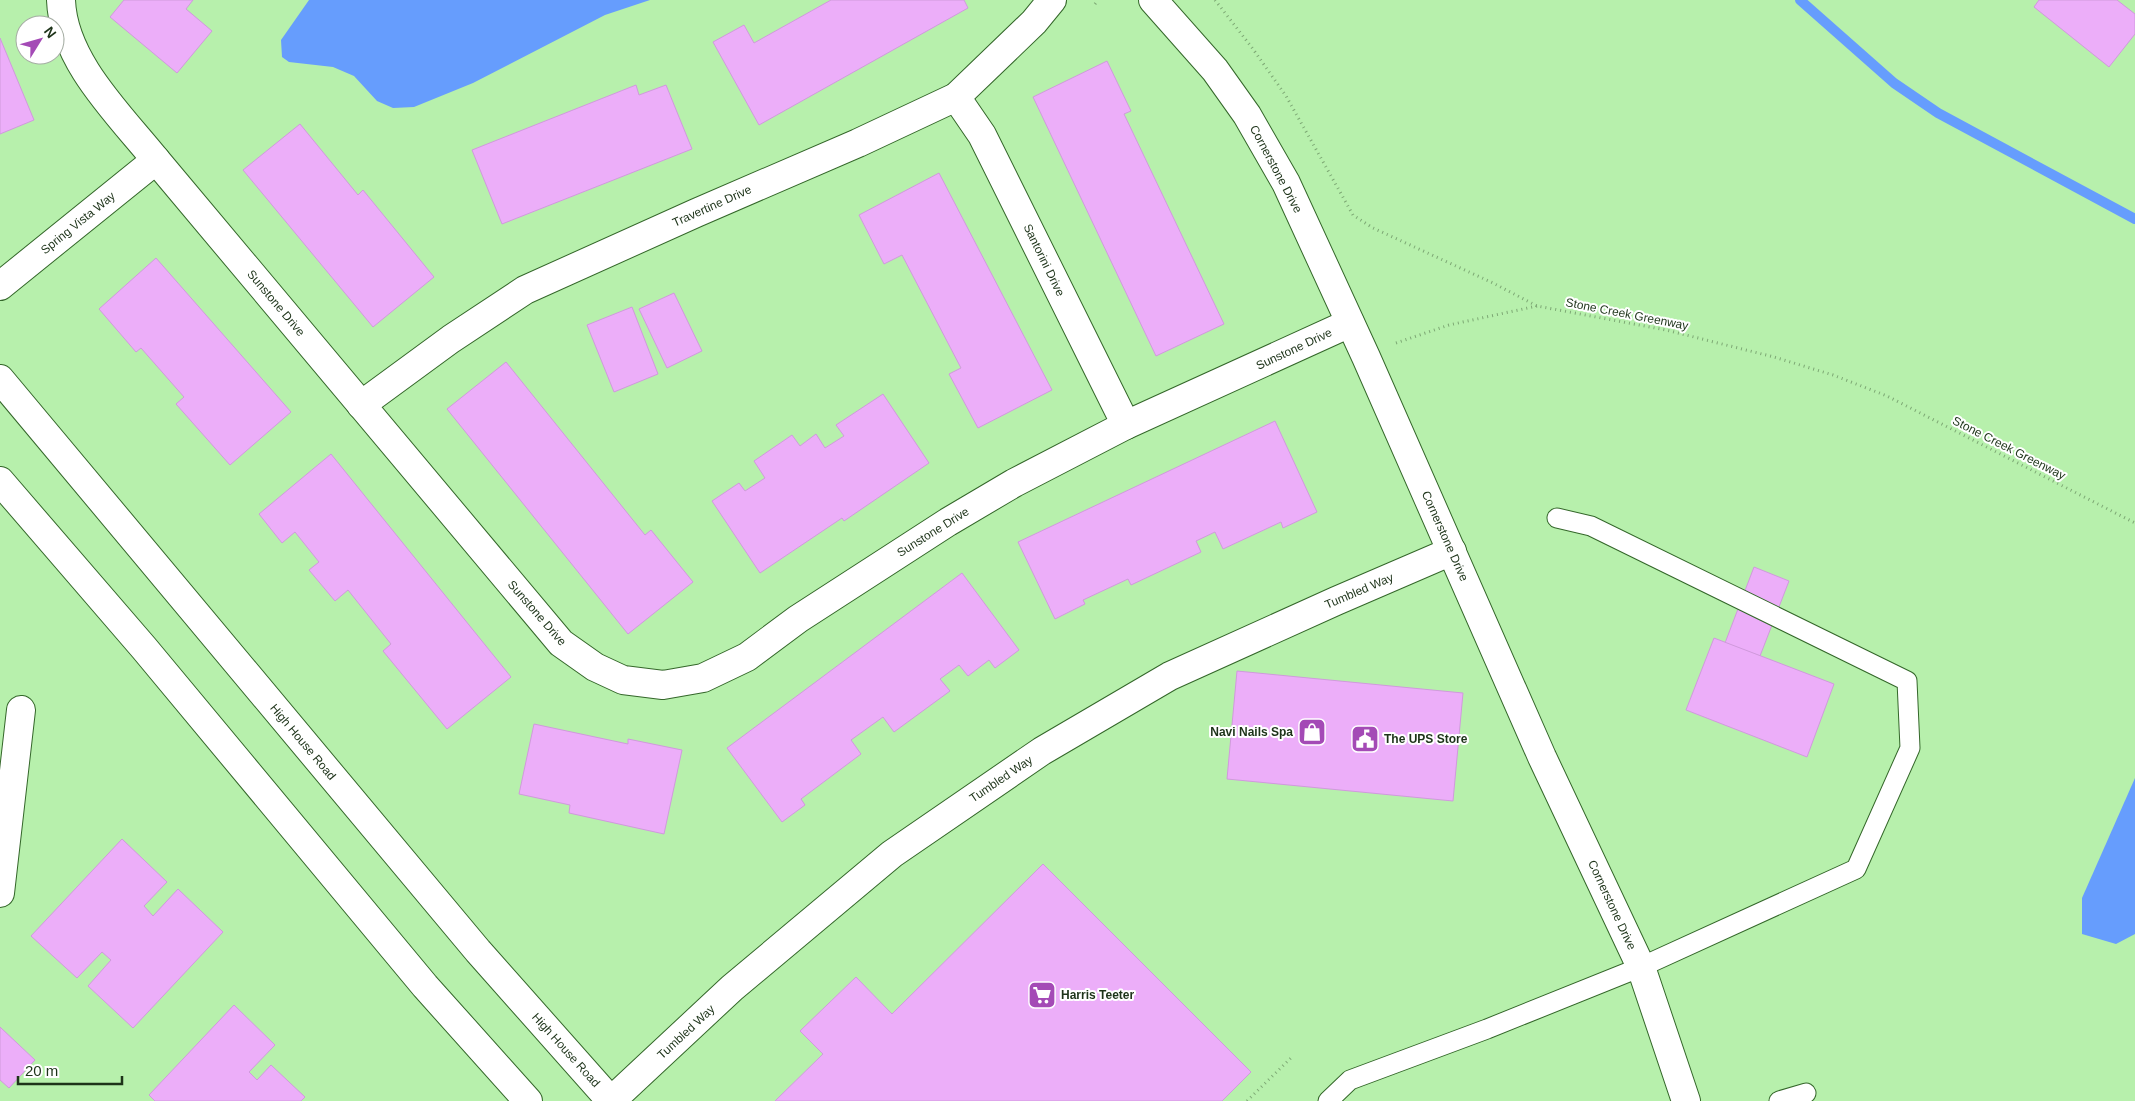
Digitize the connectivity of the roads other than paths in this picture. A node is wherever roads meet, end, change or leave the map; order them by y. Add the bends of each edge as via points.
1 (61, 0) edge
2 (1052, 0) edge
3 (1154, 0) edge
4 (956, 97) junction
5 (156, 160) junction
6 (0, 286) edge
7 (1350, 323) junction
8 (0, 380) edge
9 (361, 405) junction
10 (1126, 425) junction
11 (0, 481) edge
12 (1557, 518) dead end
13 (1452, 551) junction
14 (21, 710) dead end
15 (0, 893) edge
16 (1640, 967) junction
17 (1806, 1093) dead end
18 (528, 1101) edge
19 (611, 1101) edge
20 (1328, 1101) edge
21 (1686, 1101) edge
22 (1779, 1101) edge

1 - 5 street, Sunstone Drive via 72,49 92,80
2 - 4 street, Travertine Drive via 1034,22
3 - 7 street, Cornerstone Drive via 1215,70 1248,115 1286,183
4 - 9 street, Travertine Drive via 525,290
4 - 10 street, Santorini Drive via 982,135
5 - 6 street, Spring Vista Way
5 - 9 street, Sunstone Drive
7 - 10 street, Sunstone Drive
7 - 13 street, Cornerstone Drive
8 - 19 street, High House Road via 478,951
9 - 10 street, Sunstone Drive via 561,643 594,667 623,680 663,685 703,678 747,657 798,619 948,522 1014,483
11 - 18 street via 144,648 425,986
12 - 16 lane via 1591,526 1907,681 1910,748 1856,868
13 - 16 street, Cornerstone Drive via 1542,757
13 - 19 street, Tumbled Way via 1170,676 1035,756 892,854 732,988
14 - 15 street
16 - 20 lane via 1350,1080
16 - 21 street, Cornerstone Drive
17 - 22 lane

